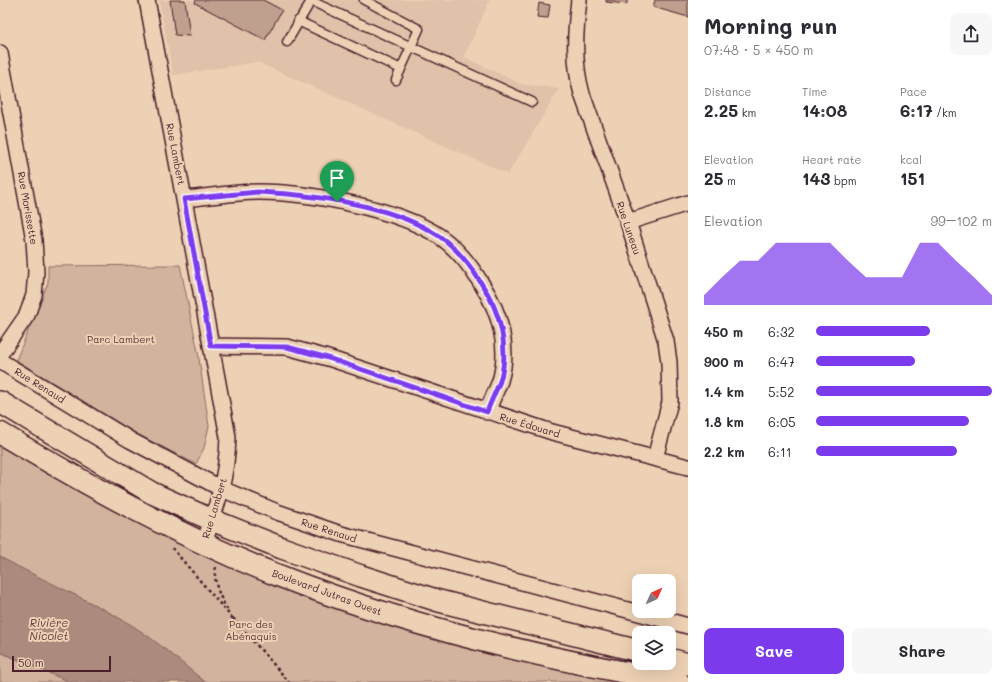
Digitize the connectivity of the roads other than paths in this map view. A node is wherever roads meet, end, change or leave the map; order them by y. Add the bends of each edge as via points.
1 (147, 0) edge
2 (310, 0) edge
3 (364, 0) edge
4 (579, 0) edge
5 (298, 21) junction
6 (287, 42) dead end
7 (410, 47) junction
8 (0, 53) edge
9 (401, 68) junction
10 (396, 80) dead end
11 (532, 102) dead end
12 (184, 199) junction
13 (688, 203) edge
14 (628, 222) junction
15 (211, 346) junction
16 (0, 354) edge
17 (0, 361) edge
18 (0, 402) edge
19 (487, 412) junction
20 (0, 433) edge
21 (656, 458) junction
22 (688, 466) edge
23 (222, 489) junction
24 (212, 520) junction
25 (204, 543) junction
26 (688, 626) edge
27 (632, 649) edge
28 (676, 661) edge
29 (688, 664) edge
30 (679, 682) edge

1 - 12 street, Rue Lambert
2 - 5 lane
2 - 7 lane
3 - 7 lane via 419,29
4 - 14 street, Rue Luneau via 574,39 577,74
5 - 6 lane
5 - 9 lane
7 - 9 lane
7 - 11 lane
8 - 16 street, Rue Morissette via 34,240 36,272 34,295 26,315
9 - 10 lane
12 - 15 street, Rue Lambert
12 - 19 street via 258,192 302,194 391,215 440,237 468,263 499,316 503,351 500,380
13 - 14 street
14 - 21 street, Rue Luneau via 666,341 669,362 670,402
15 - 19 street, Rue Édouard via 287,347 328,358
15 - 23 street, Rue Lambert via 228,437
17 - 23 street, Rue Renaud via 130,440
18 - 24 main road via 152,493
19 - 21 street, Rue Édouard via 552,432
20 - 25 main road, Boulevard Jutras Ouest via 88,484
21 - 22 street, Rue Édouard
23 - 24 street, Rue Lambert
23 - 26 street, Rue Renaud via 277,512 341,534
24 - 25 street, Rue Lambert
24 - 27 main road via 361,576 439,601
25 - 30 main road, Boulevard Jutras Ouest via 275,574 424,626 604,669
28 - 29 main road

